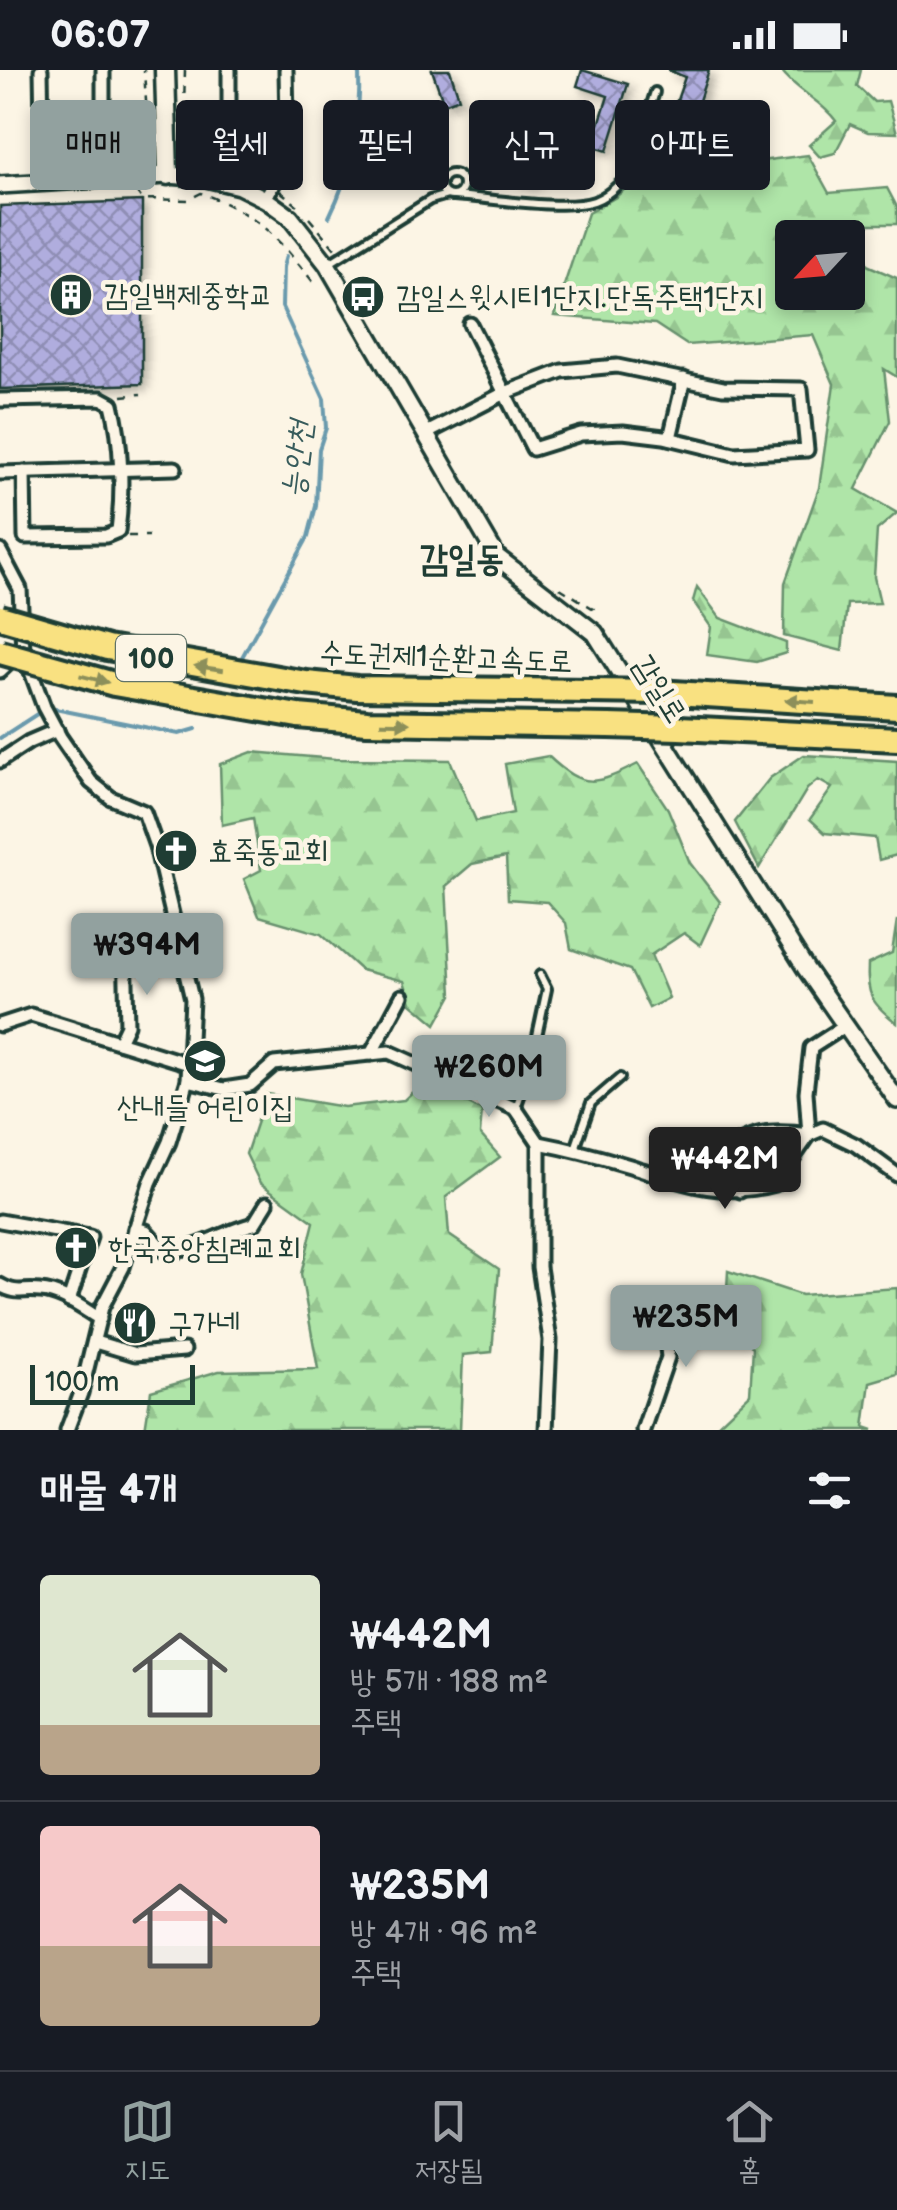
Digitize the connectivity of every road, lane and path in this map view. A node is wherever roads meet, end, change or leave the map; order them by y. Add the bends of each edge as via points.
1 (41, 70) edge
2 (103, 70) edge
3 (144, 70) edge
4 (166, 70) edge
5 (228, 70) edge
6 (286, 70) edge
7 (655, 92) dead end
8 (42, 100) edge
9 (103, 100) edge
10 (146, 100) edge
11 (229, 100) edge
12 (287, 100) edge
13 (653, 100) edge
14 (449, 174) edge
15 (168, 175) junction
16 (156, 178) edge
17 (30, 182) edge
18 (0, 185) edge
19 (463, 187) junction
20 (615, 187) edge
21 (139, 190) edge
22 (270, 190) edge
23 (436, 190) edge
24 (446, 190) edge
25 (451, 196) junction
26 (472, 197) junction
27 (265, 198) junction
28 (430, 200) junction
29 (327, 264) junction
30 (314, 283) dead end
31 (470, 324) dead end
32 (684, 379) junction
33 (505, 393) junction
34 (0, 400) edge
35 (426, 434) junction
36 (670, 438) junction
37 (175, 468) dead end
38 (119, 470) junction
39 (0, 472) edge
40 (24, 472) junction
41 (0, 551) edge
42 (0, 617) edge
43 (12, 651) edge
44 (0, 671) edge
45 (897, 707) edge
46 (57, 730) junction
47 (897, 739) edge
48 (0, 761) edge
49 (125, 944) dead end
50 (540, 975) dead end
51 (402, 996) dead end
52 (0, 1025) edge
53 (845, 1026) junction
54 (119, 1042) junction
55 (371, 1054) junction
56 (188, 1064) junction
57 (620, 1078) dead end
58 (188, 1080) junction
59 (897, 1100) edge
60 (516, 1109) junction
61 (808, 1135) junction
62 (539, 1143) junction
63 (574, 1150) junction
64 (897, 1174) edge
65 (740, 1190) junction
66 (268, 1203) dead end
67 (0, 1221) edge
68 (136, 1228) junction
69 (0, 1285) edge
70 (69, 1301) junction
71 (662, 1304) dead end
72 (100, 1319) junction
73 (95, 1342) junction
74 (184, 1350) dead end
75 (67, 1430) edge
76 (546, 1430) edge
77 (642, 1430) edge

1 - 8 street
2 - 9 street
3 - 10 path
4 - 15 main road
5 - 11 street
6 - 12 street
7 - 13 lane
14 - 19 lane via 459,176
15 - 16 street
15 - 27 street via 206,178
17 - 18 street
19 - 25 lane
19 - 26 lane
20 - 26 lane via 594,201 566,204
21 - 30 path via 142,199 188,200 201,193 242,209 276,236
22 - 27 street
23 - 28 lane
24 - 25 lane
25 - 26 lane
25 - 28 lane
27 - 29 street, 감일로 via 290,217
28 - 29 lane
29 - 35 street, 감일로
31 - 33 street
32 - 33 street via 616,366 562,371
32 - 36 street
32 - 36 street via 722,388 801,389 807,450 734,454
33 - 35 street
33 - 36 street via 534,449 581,434
34 - 38 street via 101,398 112,404
35 - 53 street, 감일로 via 497,556 595,633
37 - 38 street
38 - 40 street
38 - 40 street via 118,531 106,536 25,536
39 - 40 street
41 - 43 street via 20,589
45 -> 42 highway, 수도권제1순환고속도로 / 100, bridge via 658,692 356,688 107,648
43 - 44 street
43 - 46 street
43 -> 47 highway, 100, bridge via 114,684 298,716
46 - 48 street
46 - 56 street via 91,782 144,812 192,999
49 - 54 street via 126,1024
50 - 60 lane via 547,988
51 - 55 street
52 - 54 street via 32,1015
53 - 59 street, 감일로
53 - 61 street via 811,1048
54 - 56 street
55 - 58 street via 274,1064 250,1085 224,1089
55 - 60 street via 389,1052
56 - 58 street
57 - 63 lane via 591,1103
58 - 68 street
60 - 62 street
61 - 64 street via 823,1129
61 - 65 street via 775,1184
61 - 65 street via 777,1131 744,1138 717,1156
62 - 63 street
62 - 76 street via 538,1267 550,1340
63 - 65 street via 684,1184
66 - 68 street via 254,1224 184,1252 164,1251
67 - 70 street via 90,1237
68 - 72 street
69 - 70 street
70 - 72 street
71 - 77 street via 668,1357
72 - 73 street
73 - 74 street via 135,1354
73 - 75 street

